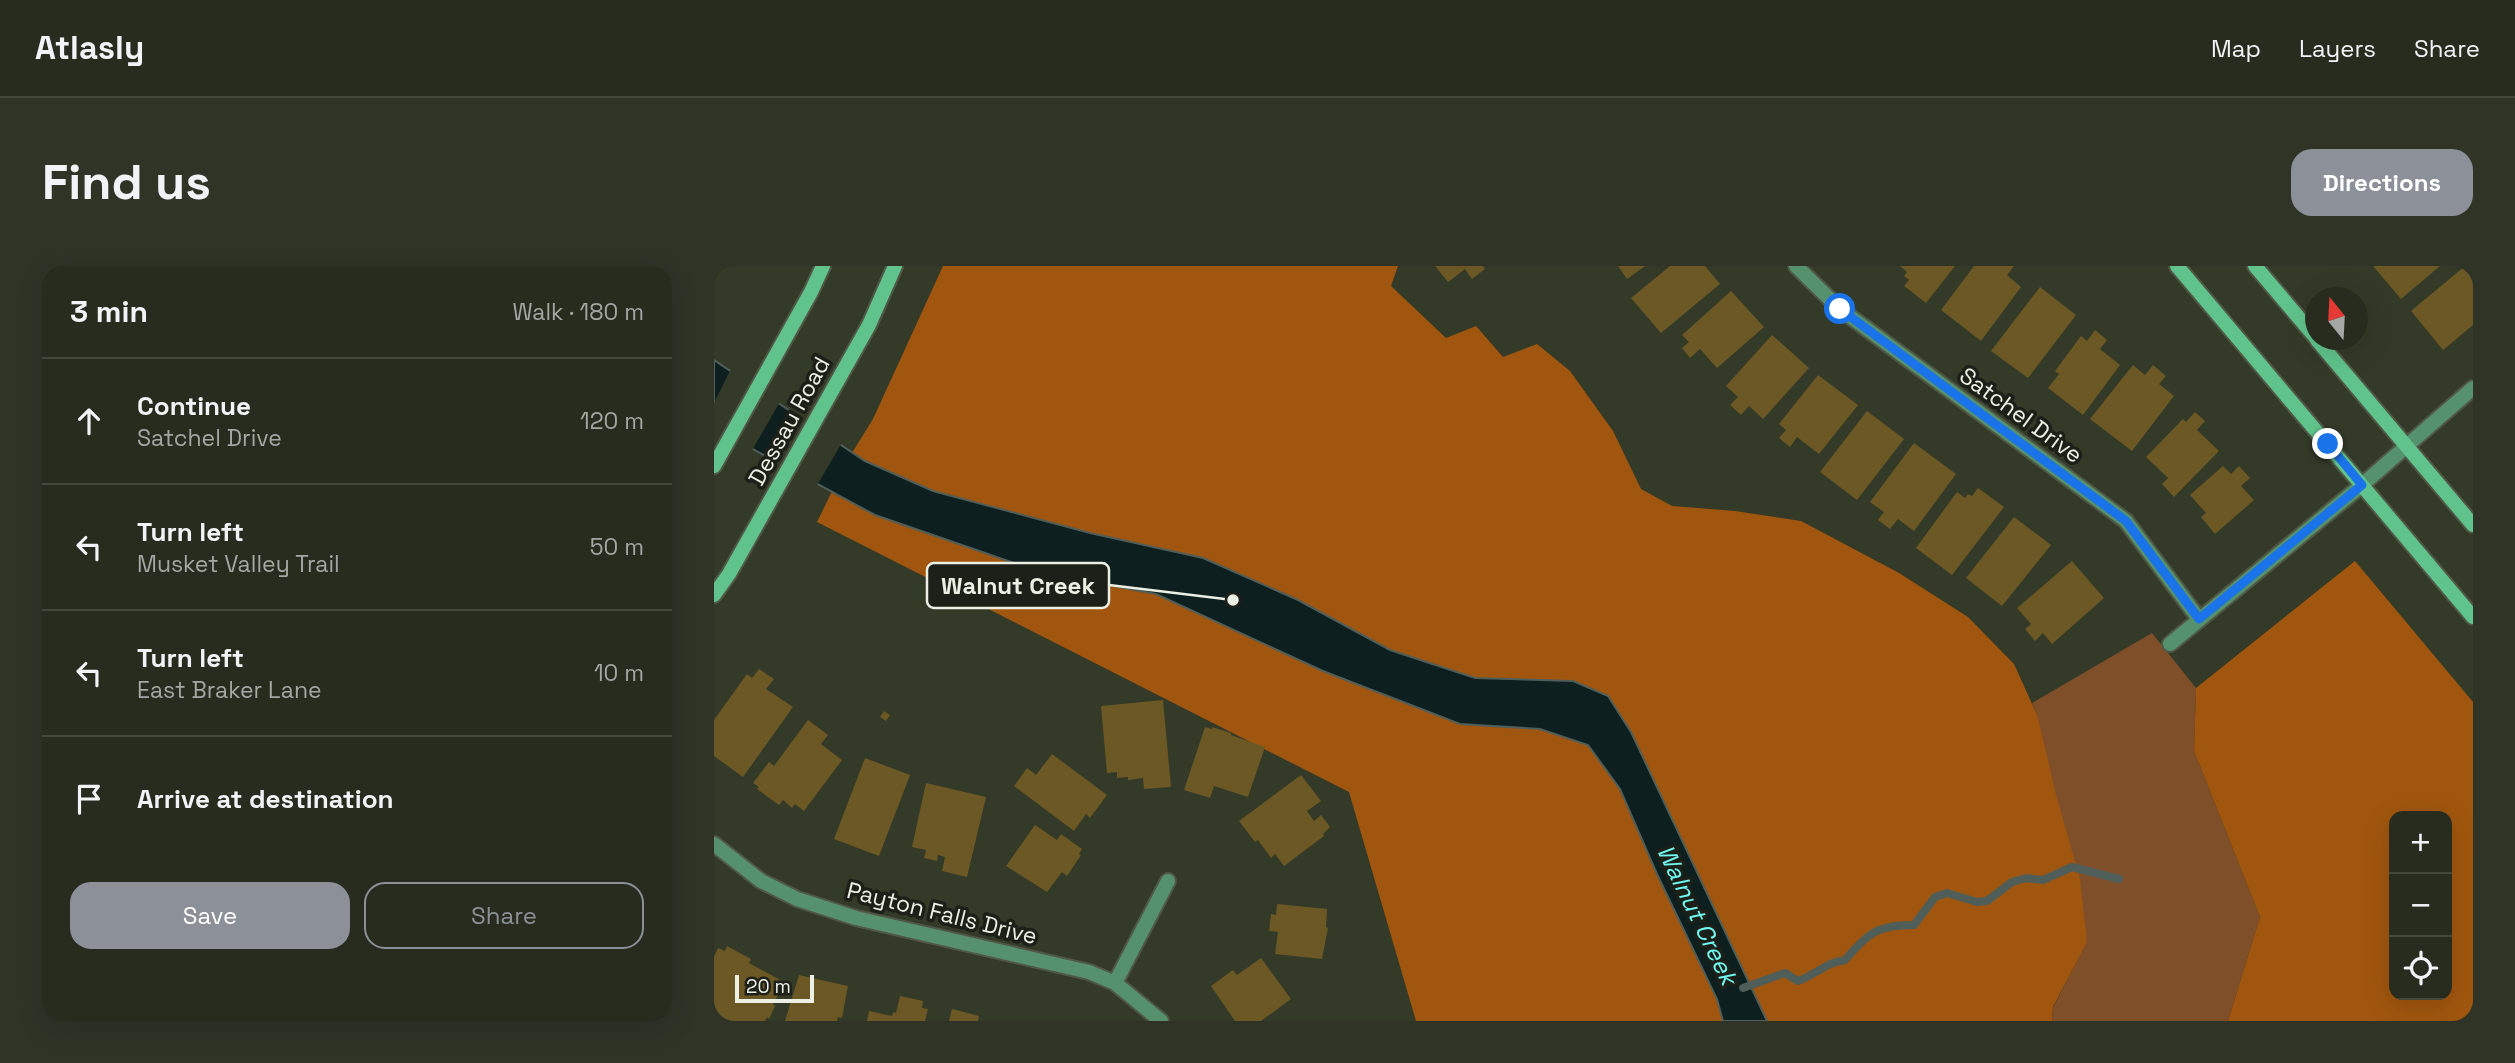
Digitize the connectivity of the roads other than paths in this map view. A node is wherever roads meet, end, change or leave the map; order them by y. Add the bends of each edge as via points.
1 (823, 266) edge
2 (895, 266) edge
3 (1796, 266) edge
4 (2177, 266) edge
5 (2255, 266) edge
6 (2305, 326) edge
7 (2325, 350) edge
8 (2473, 388) edge
9 (2406, 446) junction
10 (714, 466) edge
11 (2362, 485) junction
12 (2473, 525) edge
13 (714, 595) edge
14 (2473, 617) edge
15 (2199, 619) junction
16 (2170, 643) dead end
17 (714, 844) edge
18 (1168, 881) dead end
19 (1115, 983) junction
20 (1161, 1021) edge

1 - 10 street, Dessau Road
2 - 13 street, Dessau Road via 869,325
3 - 15 street, Satchel Drive via 1840,309 2126,521
4 - 11 street
5 - 6 street
7 - 9 street
8 - 9 street
9 - 11 street
9 - 12 street
11 - 14 street
11 - 15 street
15 - 16 street
17 - 19 street, Payton Falls Drive via 761,881 797,899 856,918 1089,972
18 - 19 street
19 - 20 street, Payton Falls Drive

